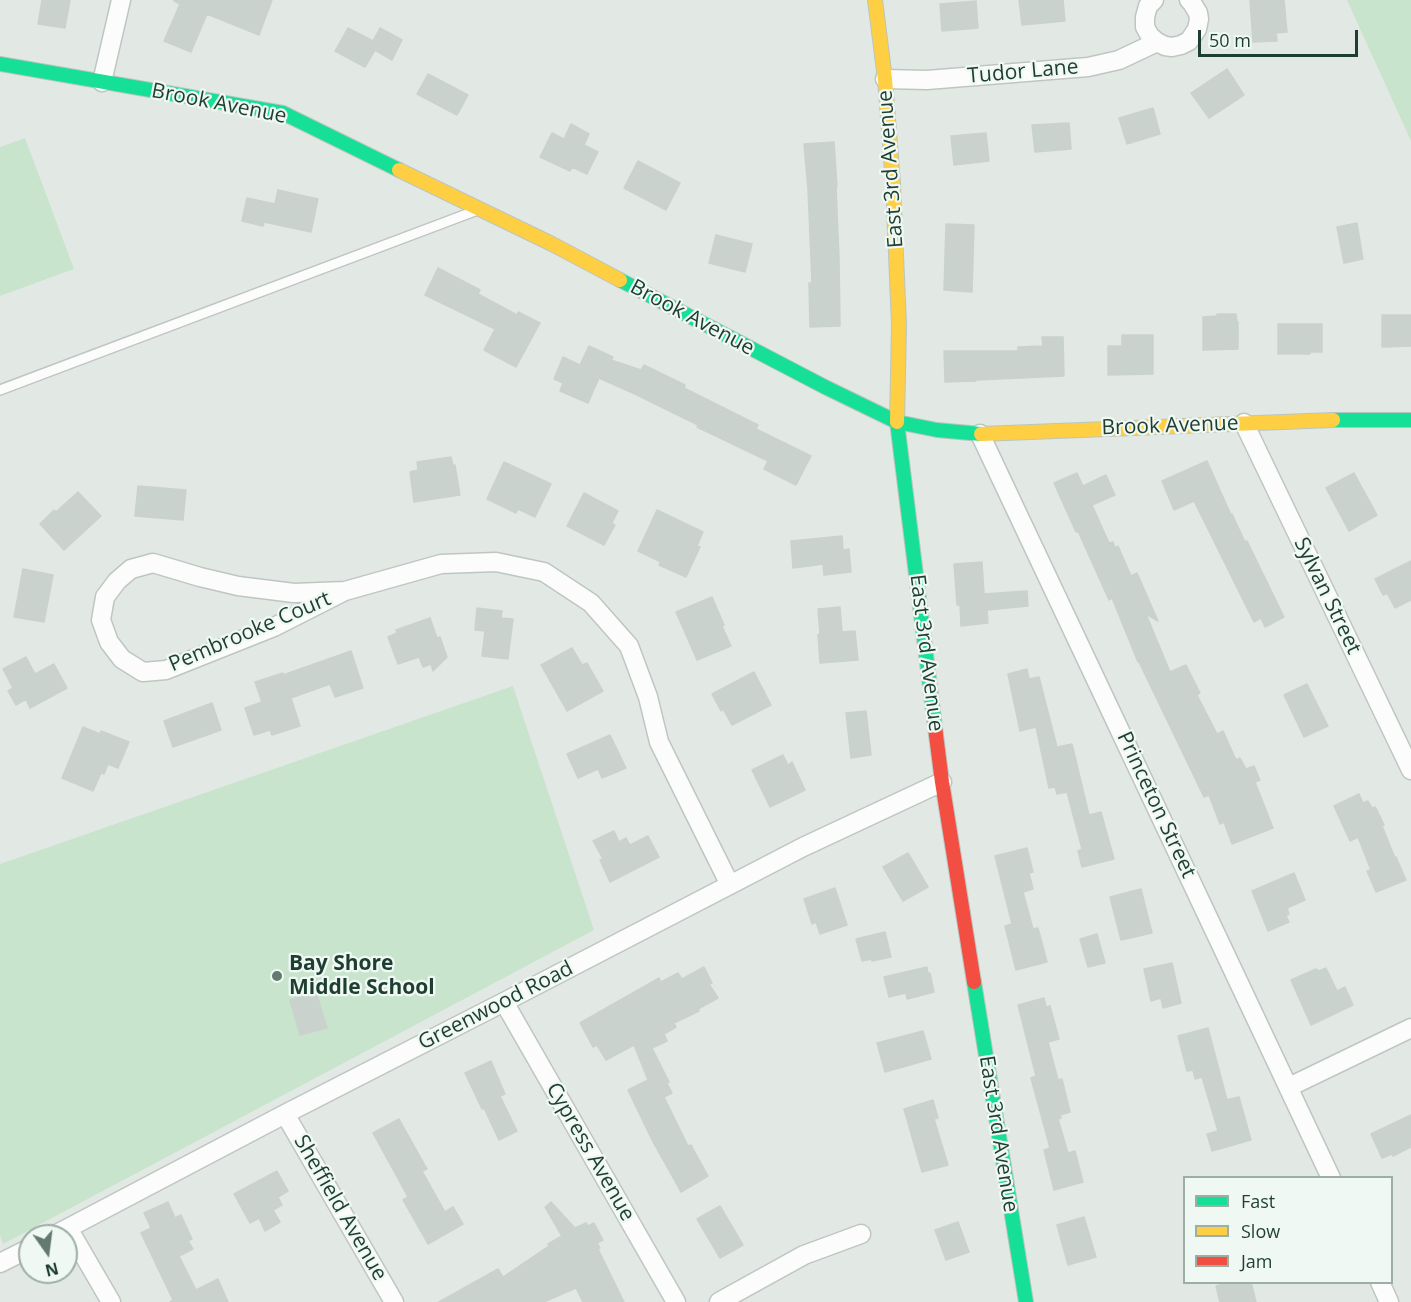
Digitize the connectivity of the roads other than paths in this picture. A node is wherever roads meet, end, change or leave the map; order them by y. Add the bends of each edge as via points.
1 (121, 0) edge
2 (874, 0) edge
3 (1154, 0) edge
4 (1189, 0) edge
5 (1157, 42) junction
6 (0, 64) edge
7 (885, 79) junction
8 (102, 82) junction
9 (480, 209) junction
10 (0, 390) edge
11 (1411, 420) edge
12 (897, 422) junction
13 (1244, 423) junction
14 (980, 434) junction
15 (345, 591) junction
16 (1411, 770) edge
17 (942, 782) junction
18 (730, 885) junction
19 (504, 1002) junction
20 (1411, 1028) edge
21 (1289, 1087) junction
22 (285, 1114) junction
23 (1330, 1176) edge
24 (75, 1224) edge
25 (861, 1234) dead end
26 (18, 1254) edge
27 (78, 1257) edge
28 (0, 1263) edge
29 (1381, 1284) edge
30 (111, 1302) edge
31 (394, 1302) edge
32 (676, 1302) edge
33 (719, 1302) edge
34 (1026, 1302) edge
35 (1389, 1302) edge

1 - 8 street
2 - 7 street, East 3rd Avenue
3 - 5 street via 1148,6 1145,27
4 - 5 street, Tudor Lane via 1198,13 1195,33 1181,45
5 - 7 street, Tudor Lane via 1119,60 1088,67 927,80
6 - 8 street, Brook Avenue
7 - 12 street, East 3rd Avenue via 899,325
8 - 9 street, Brook Avenue via 283,113
9 - 10 lane
9 - 12 street, Brook Avenue
11 - 13 street, Brook Avenue
12 - 14 street, Brook Avenue
12 - 17 street, East 3rd Avenue
13 - 14 street, Brook Avenue
13 - 16 street, Sylvan Street
14 - 21 street, Princeton Street
15 - 15 street, Pembrooke Court via 274,627 166,670 142,672 122,659 109,642 101,620 105,597 117,581 130,569 153,563 238,586 294,593
15 - 18 street, Pembrooke Court via 441,564 496,562 544,572 591,603 629,646 659,742
17 - 18 street, Greenwood Road
17 - 34 street, East 3rd Avenue
18 - 19 street, Greenwood Road
19 - 22 street, Greenwood Road
19 - 32 street, Cypress Avenue
20 - 21 street
21 - 23 street, Princeton Street
22 - 24 street, Greenwood Road
22 - 31 street, Sheffield Avenue
25 - 33 street via 804,1255
26 - 28 street
27 - 30 street
29 - 35 street

